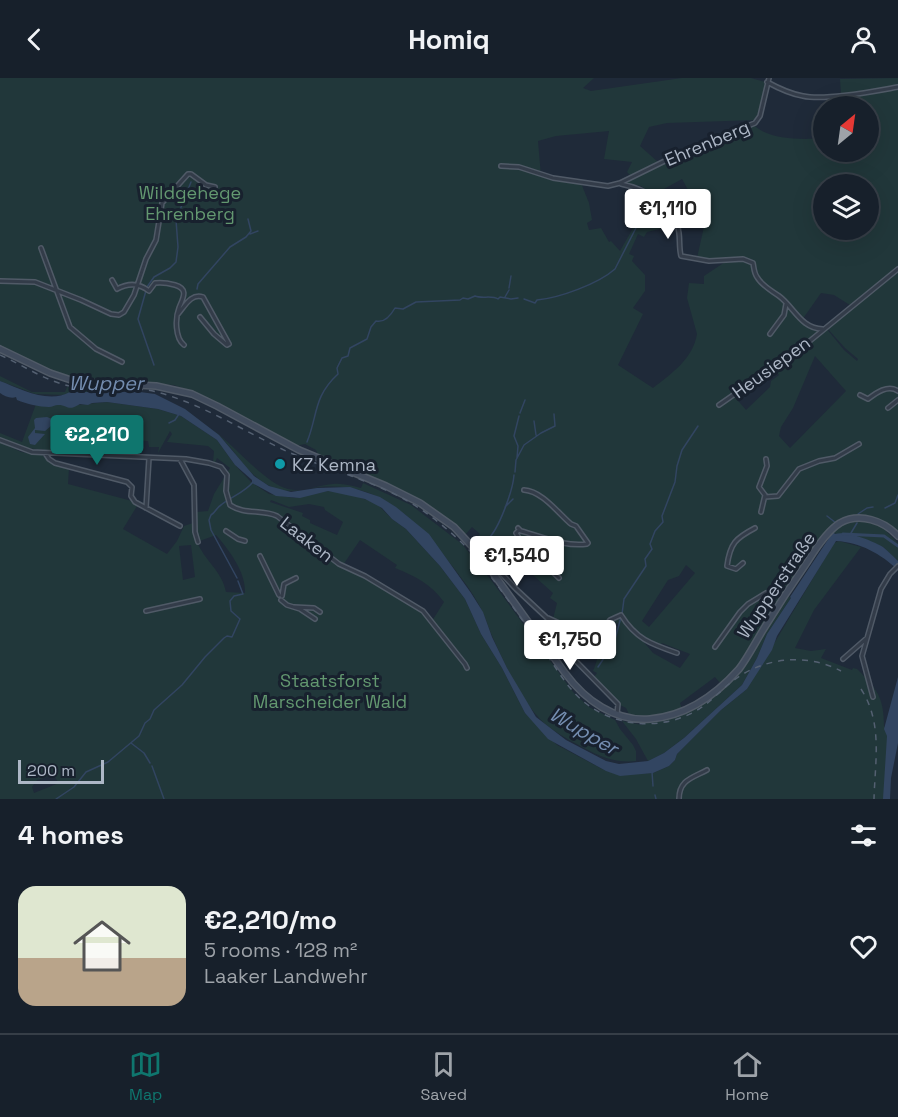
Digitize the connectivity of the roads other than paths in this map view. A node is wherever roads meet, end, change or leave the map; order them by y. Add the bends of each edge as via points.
1 (768, 80) edge
2 (898, 87) edge
3 (501, 166) dead end
4 (620, 183) junction
5 (215, 186) dead end
6 (41, 248) dead end
7 (898, 269) edge
8 (112, 280) dead end
9 (0, 281) edge
10 (136, 286) junction
11 (57, 290) junction
12 (786, 304) junction
13 (177, 316) junction
14 (200, 317) dead end
15 (823, 329) junction
16 (770, 334) dead end
17 (184, 345) dead end
18 (0, 349) edge
19 (122, 362) dead end
20 (898, 391) edge
21 (860, 395) dead end
22 (898, 400) edge
23 (719, 405) dead end
24 (888, 408) dead end
25 (0, 440) edge
26 (859, 444) dead end
27 (45, 453) junction
28 (149, 458) junction
29 (180, 459) junction
30 (766, 459) dead end
31 (524, 490) dead end
32 (765, 497) junction
33 (146, 508) junction
34 (761, 512) dead end
35 (180, 526) dead end
36 (755, 528) dead end
37 (226, 531) dead end
38 (898, 536) edge
39 (245, 541) dead end
40 (198, 542) dead end
41 (480, 555) junction
42 (260, 556) dead end
43 (743, 563) dead end
44 (898, 566) edge
45 (296, 578) dead end
46 (559, 578) dead end
47 (766, 593) dead end
48 (281, 597) junction
49 (200, 599) dead end
50 (292, 607) junction
51 (146, 611) dead end
52 (320, 612) dead end
53 (547, 618) junction
54 (315, 619) dead end
55 (724, 634) junction
56 (718, 637) dead end
57 (868, 637) junction
58 (715, 646) dead end
59 (677, 653) dead end
60 (843, 659) dead end
61 (467, 668) dead end
62 (873, 697) dead end
63 (617, 715) junction
64 (707, 770) dead end
65 (679, 799) edge

1 - 2 street, Ehrenberg via 808,97
1 - 4 street, Ehrenberg via 755,123
3 - 4 street, Ehrenberg via 601,186
4 - 12 street, Ehrenberg via 640,188 672,213 681,256 709,261 747,260 753,263 760,281
5 - 10 street via 189,174 165,198 156,240
6 - 11 street
7 - 15 street
8 - 10 street via 117,289 129,283
9 - 11 street via 35,282
10 - 11 street via 126,308 117,315
10 - 13 street via 149,291 155,283 180,286 184,298
11 - 19 street via 73,331 96,350
12 - 15 street, Ehrenberg via 811,327
12 - 16 street via 784,315
13 - 14 street via 191,298 203,297 229,344
13 - 17 street via 178,336
15 - 23 street, Heusiepen via 784,362
18 - 41 main road via 67,380 156,386 198,397 307,454 420,502 454,527
20 - 21 street via 888,388 868,399
22 - 24 street
25 - 27 street, Laaken via 32,453
26 - 32 street via 835,458 799,469 778,496
27 - 28 street, Laaken
27 - 33 street via 55,463 127,482 132,487 133,501
28 - 29 street, Laaken
28 - 33 street
29 - 40 street via 194,485
29 - 61 street, Laaken via 221,467 227,475 228,501 232,507 277,516 339,564 423,611
30 - 32 street via 759,487
31 - 46 street via 542,498 576,526 588,543 575,546 518,529 516,533 523,543
32 - 34 street
33 - 35 street
36 - 43 street via 735,542 727,566 736,569
37 - 39 street
38 - 63 main road, Wupperstraße via 887,526 868,519 852,519 836,526 801,570 741,666 710,696 671,715 646,719
41 - 53 street
41 - 63 main road via 575,686
42 - 48 street
44 - 57 street via 881,588
45 - 48 street via 284,584
47 - 55 street via 748,604
48 - 50 street
49 - 51 street
50 - 52 street
50 - 54 street
53 - 59 street via 589,636 601,633 610,620 621,615 641,638
53 - 63 street via 567,652 618,704
55 - 56 street
55 - 58 street
57 - 60 street
57 - 62 street via 862,656
64 - 65 street via 681,786

